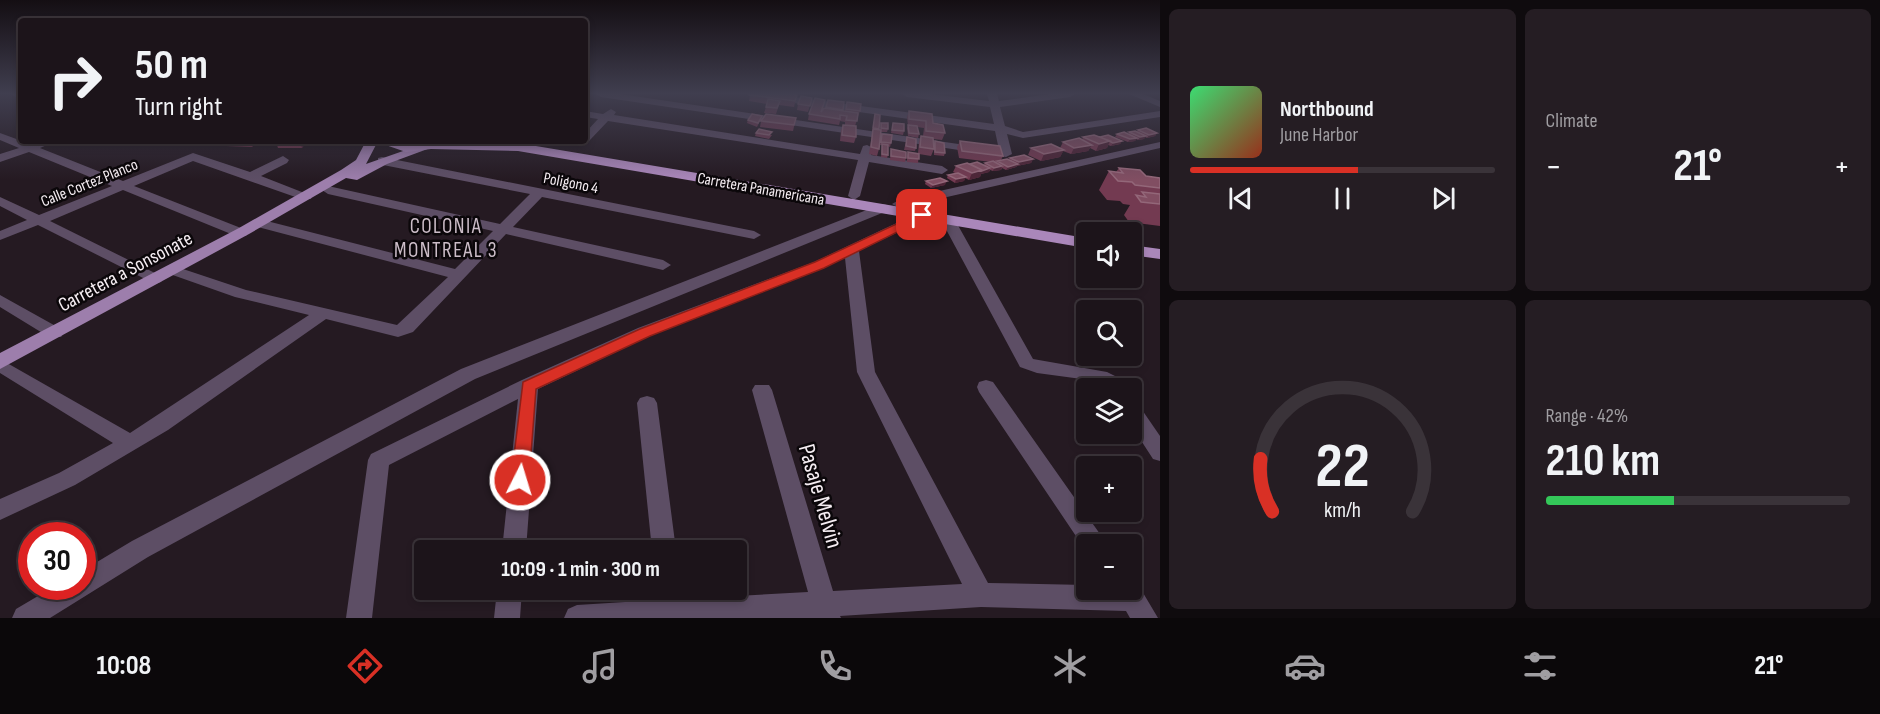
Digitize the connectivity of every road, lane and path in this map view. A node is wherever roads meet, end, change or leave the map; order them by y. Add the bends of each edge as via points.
1 (601, 123) edge
2 (638, 123) edge
3 (733, 123) edge
4 (796, 123) edge
5 (870, 123) edge
6 (961, 123) edge
7 (999, 123) edge
8 (1102, 123) edge
9 (1000, 128) junction
10 (869, 134) junction
11 (0, 136) edge
12 (588, 136) edge
13 (726, 136) junction
14 (18, 143) edge
15 (19, 144) edge
16 (41, 144) edge
17 (370, 144) edge
18 (388, 144) edge
19 (439, 144) edge
20 (586, 144) edge
21 (1160, 145) edge
22 (431, 146) junction
23 (29, 148) junction
24 (866, 157) junction
25 (0, 159) edge
26 (283, 160) dead end
27 (382, 161) junction
28 (942, 170) dead end
29 (252, 176) junction
30 (122, 187) junction
31 (328, 190) junction
32 (539, 192) junction
33 (306, 196) junction
34 (855, 196) junction
35 (0, 201) edge
36 (890, 206) junction
37 (922, 215) junction
38 (39, 220) junction
39 (264, 220) junction
40 (948, 220) junction
41 (503, 230) junction
42 (242, 233) junction
43 (1076, 234) edge
44 (754, 235) dead end
45 (0, 236) edge
46 (1076, 241) edge
47 (1142, 244) edge
48 (1160, 246) edge
49 (851, 250) junction
50 (1142, 252) edge
51 (1160, 254) edge
52 (663, 265) dead end
53 (172, 270) junction
54 (459, 274) junction
55 (155, 279) junction
56 (0, 300) edge
57 (324, 313) junction
58 (55, 333) junction
59 (0, 364) edge
60 (1106, 378) edge
61 (529, 386) junction
62 (986, 387) dead end
63 (762, 390) dead end
64 (647, 403) dead end
65 (1142, 426) edge
66 (130, 443) junction
67 (1160, 453) edge
68 (0, 510) edge
69 (1088, 534) edge
70 (515, 540) edge
71 (663, 540) edge
72 (96, 577) edge
73 (981, 595) junction
74 (56, 600) edge
75 (509, 600) edge
76 (1135, 602) edge
77 (671, 607) edge
78 (826, 611) edge
79 (25, 618) edge
80 (359, 618) edge
81 (507, 618) edge
82 (576, 618) edge

1 - 12 street
2 - 13 street
3 - 13 street
4 - 10 street
5 - 10 street
6 - 9 street
7 - 9 street
8 - 9 street via 1023,135
9 - 10 street via 1006,154
10 - 24 street
11 - 14 street
13 - 24 street
15 - 23 street
16 - 23 street
17 - 33 main road, Carretera a Sonsonate via 355,167
18 - 22 highway, Carretera Panamericana
19 - 22 highway
20 - 34 highway, Carretera Panamericana
21 - 36 street
22 - 27 main road, Carretera a Sonsonate
22 - 36 highway, Carretera Panamericana via 518,147
23 - 25 street
23 - 30 street
24 - 28 street
24 - 34 street
26 - 29 street
27 - 31 main road, Carretera a Sonsonate
27 - 32 street, Poligono 4
29 - 30 street, Calle Cortez Planco via 197,157
29 - 33 street
30 - 38 street, Calle Cortez Planco
30 - 42 street
31 - 39 main road, Carretera a Sonsonate
31 - 41 street
32 - 41 street
32 - 44 street, Poligono 4
33 - 39 main road, Carretera a Sonsonate
34 - 36 highway, Carretera Panamericana
35 - 38 street
36 - 37 highway, Carretera Panamericana
36 - 43 highway, Carretera Panamericana
36 - 72 street via 468,374 140,549
37 - 40 highway, Carretera Panamericana
37 - 49 street
38 - 45 street, Calle Cortez Planco
38 - 55 street
39 - 42 main road, Carretera a Sonsonate
39 - 54 street via 347,248
40 - 46 highway, Carretera Panamericana
40 - 60 street via 1026,363 1040,369
41 - 52 street
41 - 54 street
42 - 53 main road, Carretera a Sonsonate
47 - 48 highway
49 - 61 street via 645,332
49 - 73 street via 866,372
50 - 51 highway
53 - 55 main road, Carretera a Sonsonate
53 - 57 street via 241,294
54 - 57 street via 407,328 398,331
55 - 58 main road, Carretera a Sonsonate
56 - 58 street
57 - 66 street
58 - 59 main road, Carretera a Sonsonate
59 - 66 street
61 - 70 street
61 - 80 street via 379,460
62 - 69 street
63 - 78 street, Pasaje Melvin
64 - 71 street
65 - 67 street
66 - 68 street via 67,479
73 - 76 street
73 - 78 street
74 - 79 street
75 - 81 street
77 - 78 street
77 - 82 street

